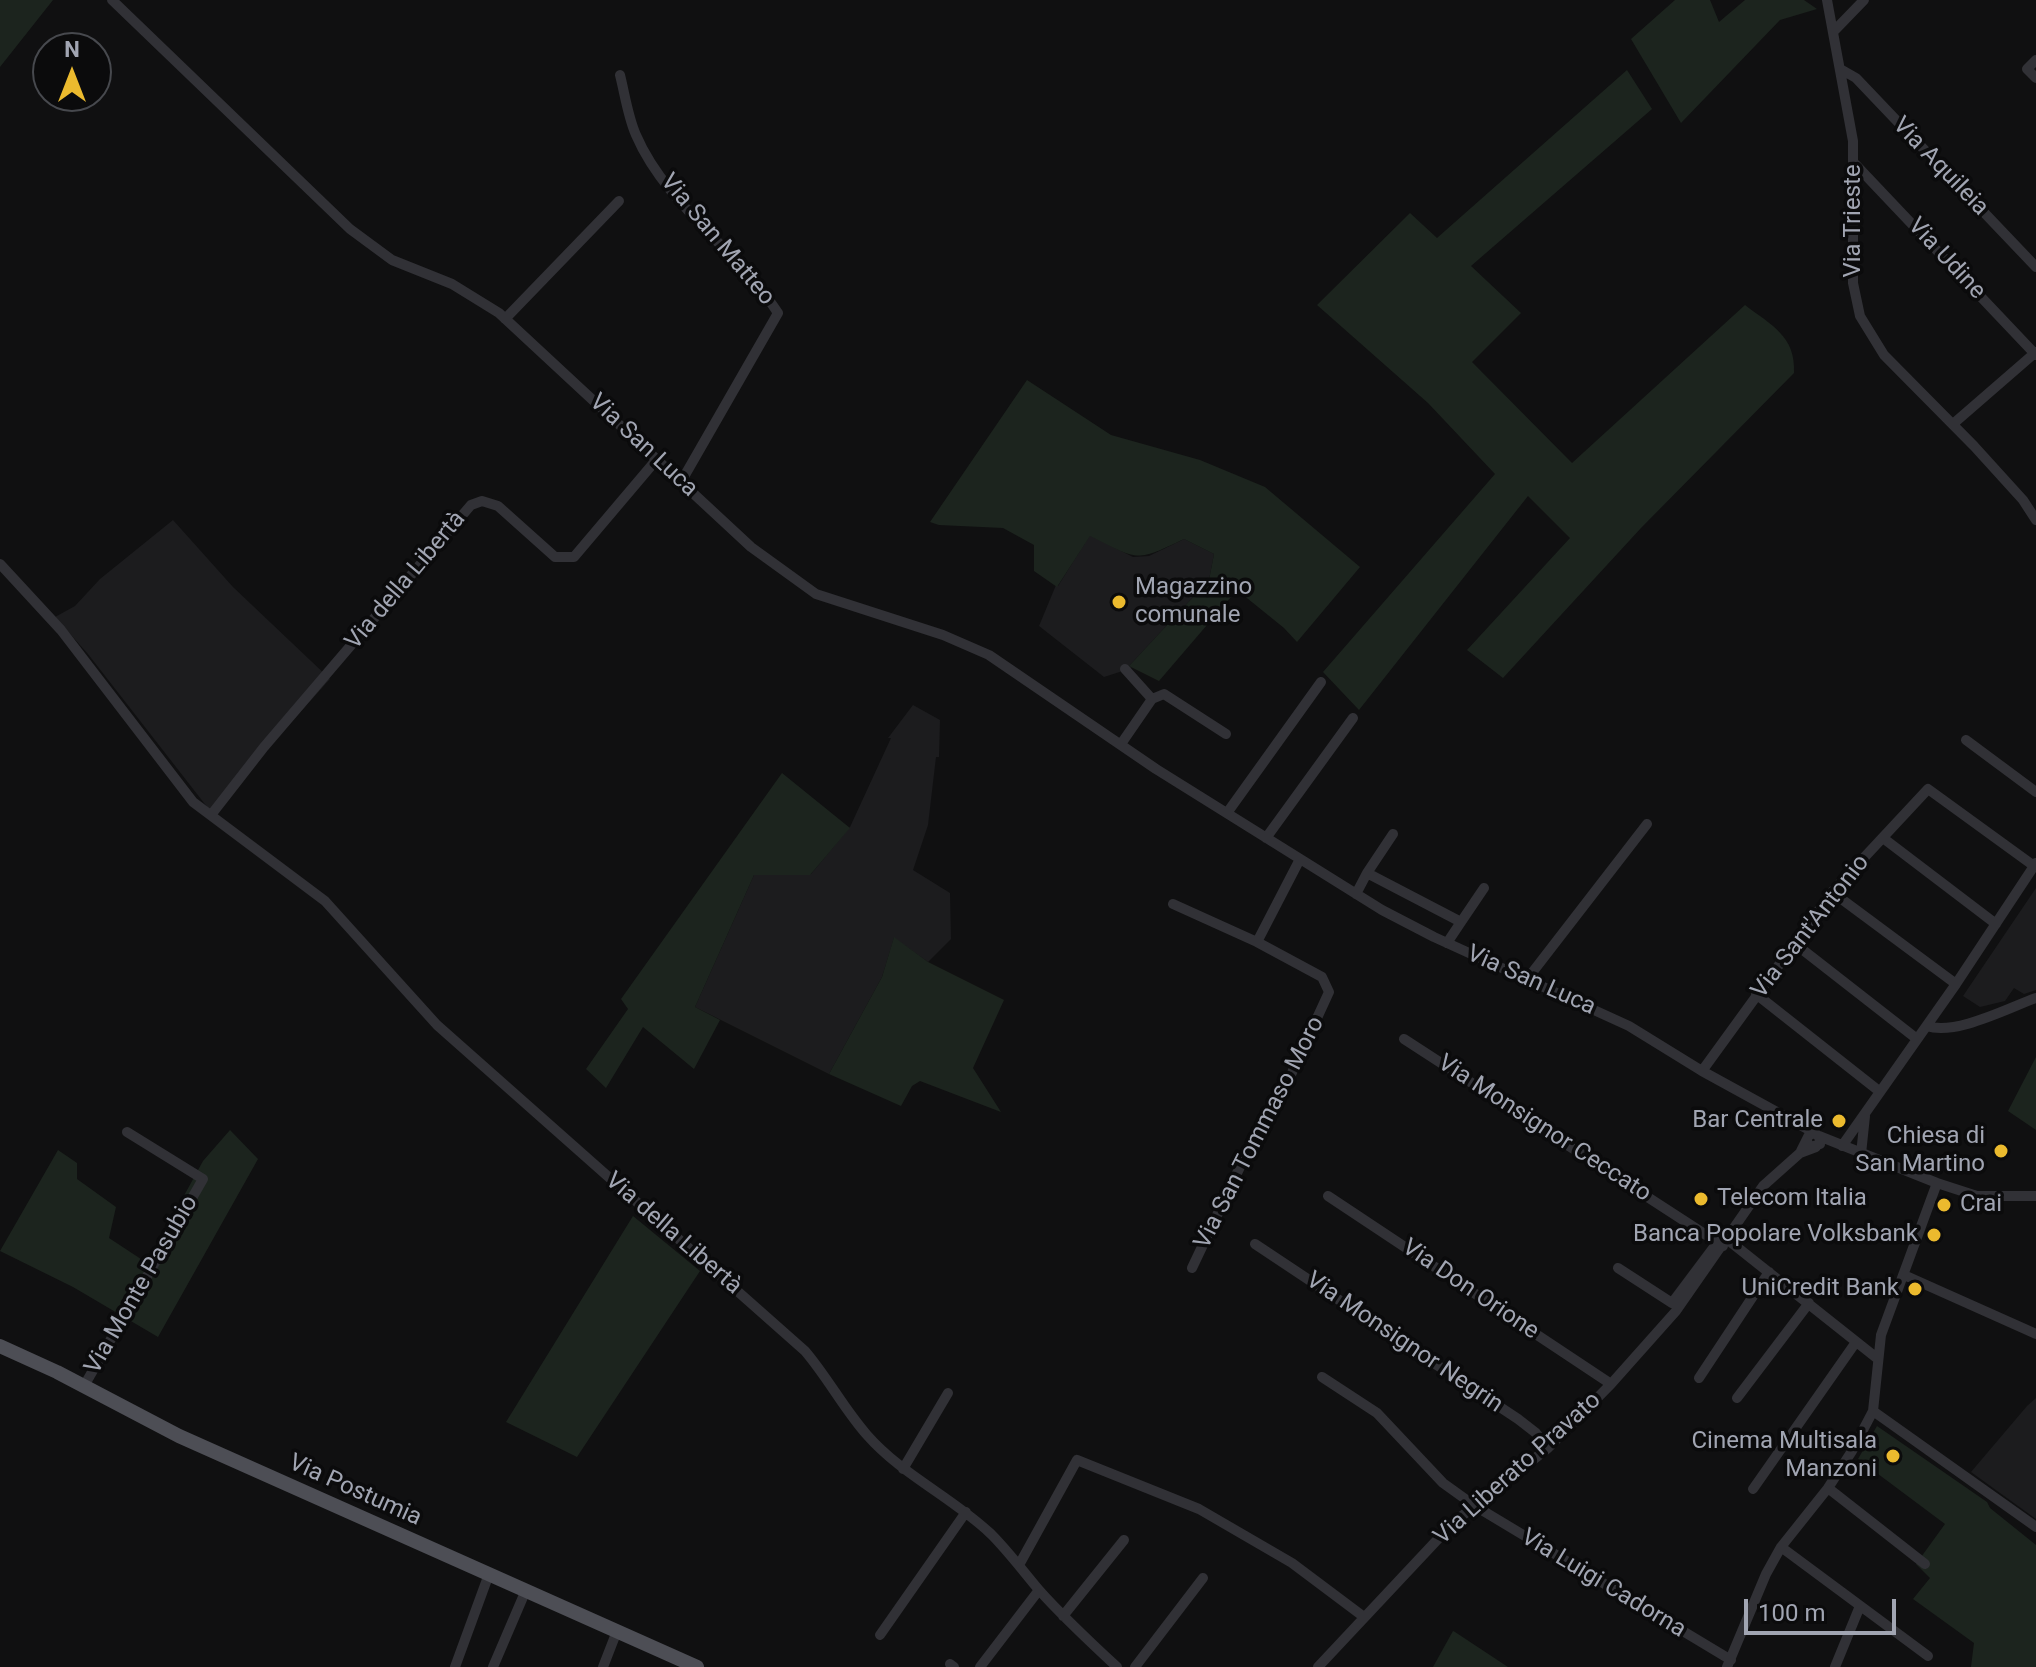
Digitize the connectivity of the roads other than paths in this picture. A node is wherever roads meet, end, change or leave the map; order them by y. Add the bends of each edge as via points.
1 (112, 0) edge
2 (1827, 0) edge
3 (1864, 0) edge
4 (1834, 31) junction
5 (2036, 60) edge
6 (1842, 70) junction
7 (620, 75) dead end
8 (2036, 78) edge
9 (1855, 164) junction
10 (619, 201) dead end
11 (2036, 267) edge
12 (505, 319) junction
13 (2036, 353) edge
14 (1953, 424) junction
15 (657, 459) junction
16 (681, 482) junction
17 (2036, 520) edge
18 (0, 564) edge
19 (1125, 669) dead end
20 (1321, 682) dead end
21 (1152, 699) junction
22 (1353, 718) dead end
23 (1226, 734) dead end
24 (1966, 740) dead end
25 (1121, 744) junction
26 (2036, 792) edge
27 (1227, 813) junction
28 (211, 815) junction
29 (1647, 824) dead end
30 (1393, 834) dead end
31 (1266, 838) junction
32 (1883, 838) junction
33 (1300, 859) junction
34 (2035, 865) edge
35 (1367, 873) junction
36 (1484, 888) dead end
37 (1832, 892) junction
38 (1356, 894) junction
39 (1173, 904) dead end
40 (1461, 922) junction
41 (1996, 924) junction
42 (1257, 942) junction
43 (1447, 943) junction
44 (1794, 943) junction
45 (1528, 978) junction
46 (1956, 984) junction
47 (1756, 994) junction
48 (2036, 998) edge
49 (1927, 1026) junction
50 (1404, 1039) dead end
51 (1917, 1039) junction
52 (1702, 1071) junction
53 (1879, 1091) junction
54 (1866, 1111) junction
55 (127, 1132) dead end
56 (1814, 1141) junction
57 (1840, 1146) junction
58 (1861, 1154) junction
59 (1937, 1183) junction
60 (1328, 1196) dead end
61 (2036, 1196) edge
62 (1723, 1243) junction
63 (1255, 1244) dead end
64 (1192, 1268) dead end
65 (1618, 1268) dead end
66 (1769, 1272) junction
67 (1904, 1275) junction
68 (1809, 1303) junction
69 (2036, 1334) edge
70 (1856, 1342) junction
71 (0, 1346) edge
72 (1878, 1359) junction
73 (1322, 1377) dead end
74 (1699, 1378) dead end
75 (1611, 1384) junction
76 (84, 1386) junction
77 (948, 1393) dead end
78 (1737, 1398) dead end
79 (1873, 1411) junction
80 (1548, 1448) junction
81 (903, 1469) junction
82 (1828, 1488) junction
83 (1753, 1489) dead end
84 (1475, 1506) junction
85 (966, 1512) junction
86 (2036, 1527) edge
87 (1124, 1540) dead end
88 (1781, 1547) junction
89 (1925, 1564) dead end
90 (1019, 1565) junction
91 (489, 1574) junction
92 (1203, 1578) dead end
93 (526, 1590) junction
94 (1039, 1590) junction
95 (1860, 1606) junction
96 (1063, 1616) junction
97 (1364, 1617) junction
98 (617, 1631) junction
99 (880, 1635) dead end
100 (1928, 1656) dead end
101 (1729, 1664) edge
102 (455, 1667) edge
103 (493, 1667) edge
104 (603, 1667) edge
105 (697, 1667) edge
106 (980, 1667) edge
107 (1117, 1667) edge
108 (1135, 1667) edge
109 (1318, 1667) edge
110 (1835, 1667) edge

1 - 12 street, Via San Luca via 371,246 452,284
2 - 4 street, Via Trieste
3 - 4 street
4 - 6 street, Via Trieste
5 - 8 street via 2027,69
6 - 9 street, Via Trieste
6 - 11 street, Via Aquileia via 1856,78
7 - 16 street, Via San Matteo via 636,135 661,175 778,313
9 - 13 street, Via Udine
9 - 14 street, Via Trieste via 1853,283 1860,316 1884,355
10 - 12 street
12 - 15 street, Via San Luca
13 - 14 street
14 - 17 street, Via Trieste
15 - 16 street, Via San Luca
15 - 28 street, Via della Libertà via 574,557 555,557 498,506 482,501 471,505
16 - 25 street, Via San Luca via 751,547 816,594 967,643
18 - 28 street, Via della Libertà via 61,630 193,802
19 - 21 street
20 - 27 street
21 - 23 street via 1164,694
21 - 25 street
22 - 31 street
24 - 26 street
25 - 27 street, Via San Luca
27 - 31 street, Via San Luca
28 - 81 street, Via della Libertà via 325,901 437,1025 805,1351 868,1437
29 - 45 street
30 - 35 street
31 - 33 street, Via San Luca
32 - 34 street, Via Sant'Antonio via 1928,789
32 - 37 street, Via Sant'Antonio
32 - 41 street
33 - 38 street, Via San Luca
33 - 42 street
34 - 41 street
35 - 38 street
35 - 40 street
36 - 40 street
37 - 44 street, Via Sant'Antonio
37 - 46 street
38 - 43 street, Via San Luca
39 - 42 street, Via San Tommaso Moro
40 - 43 street
41 - 46 street
42 - 64 street, Via San Tommaso Moro via 1322,977 1329,992
43 - 45 street, Via San Luca
44 - 47 street, Via Sant'Antonio
44 - 51 street
45 - 52 street, Via San Luca via 1629,1026
46 - 49 street
47 - 52 street, Via Sant'Antonio
47 - 53 street
48 - 49 street via 1963,1025
49 - 51 street
50 - 62 street, Via Monsignor Ceccato
51 - 53 street
52 - 56 street, Via San Luca via 1795,1123
53 - 54 street
54 - 57 street
54 - 58 street
55 - 76 street, Via Monte Pasubio via 203,1179
56 - 57 street
56 - 62 street, Via Liberato Pravato via 1759,1191
57 - 58 street
58 - 59 street
59 - 61 street via 1977,1196
59 - 67 street
60 - 75 street, Via Don Orione
62 - 65 street via 1672,1303
62 - 66 street, Via Monsignor Ceccato
62 - 75 street, Via Liberato Pravato via 1676,1311
63 - 80 street, Via Monsignor Negrin via 1518,1419
66 - 68 street, Via Monsignor Ceccato
66 - 74 street
67 - 69 street
67 - 72 street via 1881,1335
68 - 70 street, Via Monsignor Ceccato
68 - 78 street
70 - 72 street, Via Monsignor Ceccato
70 - 83 street
71 - 76 main road, Via Postumia
72 - 79 street
73 - 84 street, Via Luigi Cadorna via 1377,1413 1443,1483
75 - 80 street, Via Liberato Pravato
76 - 91 main road, Via Postumia via 179,1436
77 - 81 street
79 - 82 street
79 - 86 street
80 - 84 street, Via Liberato Pravato
81 - 85 street, Via della Libertà
82 - 88 street
82 - 89 street
84 - 97 street, Via Liberato Pravato
84 - 101 street, Via Luigi Cadorna
85 - 90 street, Via della Libertà
85 - 99 street
87 - 96 street
88 - 95 street
88 - 101 street
90 - 94 street, Via della Libertà
90 - 97 street via 1077,1460 1199,1509 1292,1563
91 - 93 main road, Via Postumia
91 - 102 street
92 - 108 street
93 - 98 main road, Via Postumia
93 - 103 street
94 - 96 street, Via della Libertà
94 - 106 street
95 - 100 street
95 - 110 street
96 - 107 street, Via della Libertà
97 - 109 street, Via Liberato Pravato
98 - 104 street
98 - 105 main road, Via Postumia

